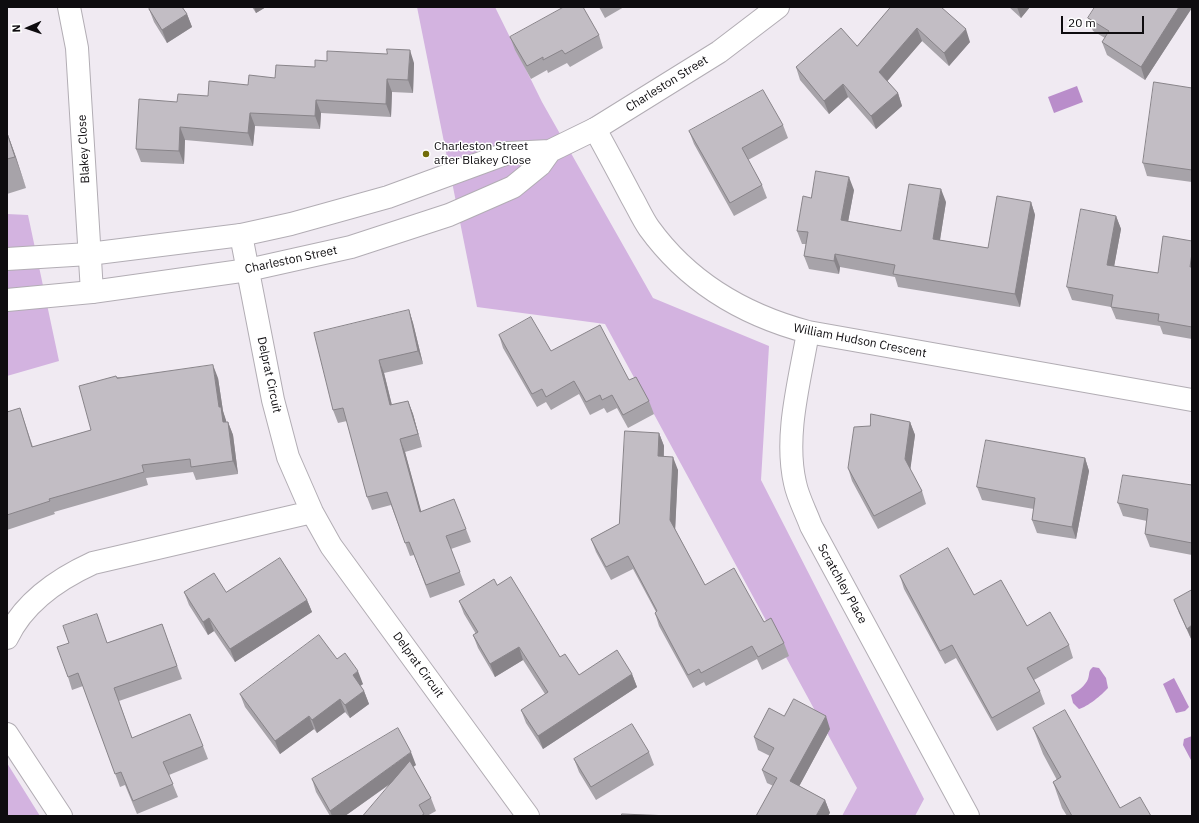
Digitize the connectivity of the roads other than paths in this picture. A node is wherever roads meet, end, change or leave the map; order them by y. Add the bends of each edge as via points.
1 (69, 7) edge
2 (778, 7) edge
3 (595, 129) junction
4 (550, 151) junction
5 (241, 235) junction
6 (89, 254) junction
7 (7, 259) edge
8 (248, 270) junction
9 (92, 292) junction
10 (7, 300) edge
11 (808, 332) junction
12 (1192, 400) edge
13 (312, 512) junction
14 (7, 638) edge
15 (7, 734) edge
16 (61, 816) edge
17 (528, 816) edge
18 (968, 816) edge

1 - 6 street, Blakey Close via 78,56
2 - 3 street, Charleston Street via 719,52
3 - 4 street, Charleston Street
3 - 11 street, William Hudson Crescent via 649,227 678,263 696,279 736,306 783,326
4 - 5 street, Charleston Street via 508,153 388,197
4 - 8 street, Charleston Street via 540,165 513,187 449,215 351,247
5 - 6 street, Charleston Street
5 - 8 street, Delprat Circuit
6 - 7 street, Charleston Street
6 - 9 street, Blakey Close
8 - 9 street, Charleston Street
8 - 13 street, Delprat Circuit via 288,457
9 - 10 street, Charleston Street
11 - 12 street, William Hudson Crescent
11 - 18 street, Scratchley Place via 793,418 792,462 795,484 811,526
13 - 14 street via 93,563 72,572 37,596
13 - 17 street, Delprat Circuit via 331,546
15 - 16 street

